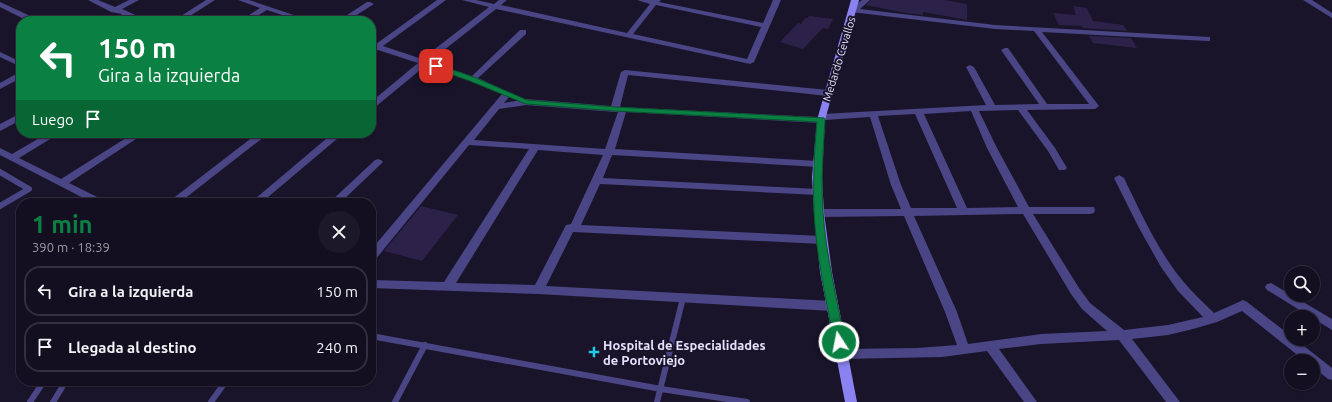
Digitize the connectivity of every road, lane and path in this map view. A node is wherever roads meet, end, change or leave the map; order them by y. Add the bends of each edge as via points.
1 (92, 0) edge
2 (135, 0) edge
3 (211, 0) edge
4 (242, 0) edge
5 (442, 0) edge
6 (466, 0) edge
7 (503, 0) edge
8 (641, 0) edge
9 (777, 0) edge
10 (855, 0) edge
11 (866, 0) edge
12 (1307, 0) edge
13 (656, 1) edge
14 (0, 4) edge
15 (370, 4) dead end
16 (266, 8) junction
17 (114, 10) junction
18 (854, 10) junction
19 (127, 14) junction
20 (24, 16) edge
21 (124, 16) edge
22 (132, 16) edge
23 (185, 16) edge
24 (252, 16) edge
25 (292, 16) edge
26 (350, 16) edge
27 (1332, 16) edge
28 (766, 26) junction
29 (1037, 30) junction
30 (523, 32) dead end
31 (628, 36) junction
32 (1207, 39) dead end
33 (376, 46) edge
34 (376, 49) edge
35 (1005, 50) dead end
36 (0, 54) edge
37 (16, 62) edge
38 (424, 62) junction
39 (970, 67) dead end
40 (16, 78) edge
41 (473, 79) junction
42 (0, 86) edge
43 (828, 93) junction
44 (507, 94) junction
45 (376, 102) edge
46 (526, 102) junction
47 (496, 107) junction
48 (1045, 107) junction
49 (974, 108) junction
50 (992, 108) junction
51 (1021, 108) junction
52 (619, 109) junction
53 (918, 111) junction
54 (873, 113) junction
55 (822, 118) junction
56 (16, 119) edge
57 (0, 128) edge
58 (46, 138) edge
59 (132, 138) edge
60 (257, 138) edge
61 (333, 138) edge
62 (468, 142) junction
63 (536, 146) junction
64 (0, 151) edge
65 (609, 152) junction
66 (12, 158) junction
67 (378, 162) dead end
68 (818, 164) junction
69 (1062, 168) dead end
70 (0, 172) edge
71 (1119, 178) dead end
72 (597, 181) junction
73 (61, 183) junction
74 (818, 192) junction
75 (91, 198) edge
76 (179, 198) edge
77 (261, 198) edge
78 (339, 198) edge
79 (0, 206) edge
80 (1025, 210) junction
81 (1090, 210) dead end
82 (963, 211) junction
83 (908, 212) junction
84 (819, 213) junction
85 (574, 228) junction
86 (822, 240) junction
87 (376, 251) edge
88 (376, 284) edge
89 (448, 286) junction
90 (1271, 287) dead end
91 (538, 290) junction
92 (683, 298) junction
93 (832, 306) junction
94 (1213, 319) junction
95 (1332, 325) edge
96 (1123, 336) junction
97 (376, 337) edge
98 (425, 345) junction
99 (990, 346) junction
100 (964, 349) junction
101 (842, 354) junction
102 (1332, 375) edge
103 (41, 386) edge
104 (63, 386) edge
105 (222, 386) edge
106 (661, 389) junction
107 (30, 402) edge
108 (53, 402) edge
109 (211, 402) edge
110 (395, 402) edge
111 (657, 402) edge
112 (747, 402) edge
113 (851, 402) edge
114 (1031, 402) edge
115 (1174, 402) edge

1 - 17 street
2 - 17 street
3 - 23 street
4 - 16 street
5 - 33 street
6 - 31 street
7 - 38 street
8 - 13 street
9 - 28 street
10 - 18 street, Medardo Cevallos
11 - 18 street
12 - 27 street
13 - 28 street
13 - 31 street
14 - 20 street
15 - 26 street
16 - 24 street
16 - 25 street
17 - 19 street
18 - 29 street
18 - 43 street, Medardo Cevallos
19 - 21 street
19 - 22 street
28 - 31 street via 750,62
29 - 32 street
29 - 48 street via 1095,106
30 - 41 street
34 - 38 street
35 - 48 street
36 - 37 street
38 - 41 street
38 - 45 street
39 - 50 street
40 - 42 street
41 - 44 street
43 - 52 street via 625,72
43 - 55 street, Medardo Cevallos
44 - 46 street
44 - 47 street
46 - 47 street
46 - 52 street
47 - 62 street
48 - 51 street
49 - 50 street
49 - 53 street
49 - 80 street
50 - 51 street
51 - 69 street
52 - 55 street
52 - 65 street
53 - 54 street
53 - 82 street
54 - 55 street
54 - 83 street
55 - 68 street, Medardo Cevallos
56 - 57 street
58 - 66 street
59 - 73 street
60 - 76 street
61 - 77 street
62 - 63 street
62 - 87 street
63 - 65 street
63 - 89 street
64 - 66 street
65 - 68 street
65 - 72 street
66 - 73 street
67 - 78 street
68 - 74 street, Medardo Cevallos
70 - 79 lane via 29,189
71 - 94 street via 1150,241 1173,277
72 - 74 street
72 - 85 street
73 - 75 street
74 - 84 street, Medardo Cevallos
80 - 81 street
80 - 82 street
80 - 96 street via 1086,306
82 - 83 street
83 - 84 street
83 - 100 street
84 - 86 street, Medardo Cevallos
85 - 86 street
85 - 91 street via 570,228
86 - 93 street, Medardo Cevallos
88 - 89 street
89 - 91 street
90 - 95 street
91 - 92 street
92 - 93 street
92 - 106 lane
93 - 101 street, Medardo Cevallos
94 - 96 street via 1171,330
94 - 102 street via 1243,305
96 - 99 street via 1065,337
96 - 115 street
97 - 98 lane
98 - 106 lane
98 - 110 lane
99 - 100 street
99 - 114 street
100 - 101 street via 942,352
101 - 113 street, Medardo Cevallos
103 - 107 lane
104 - 108 lane
105 - 109 lane
106 - 111 lane
106 - 112 lane

